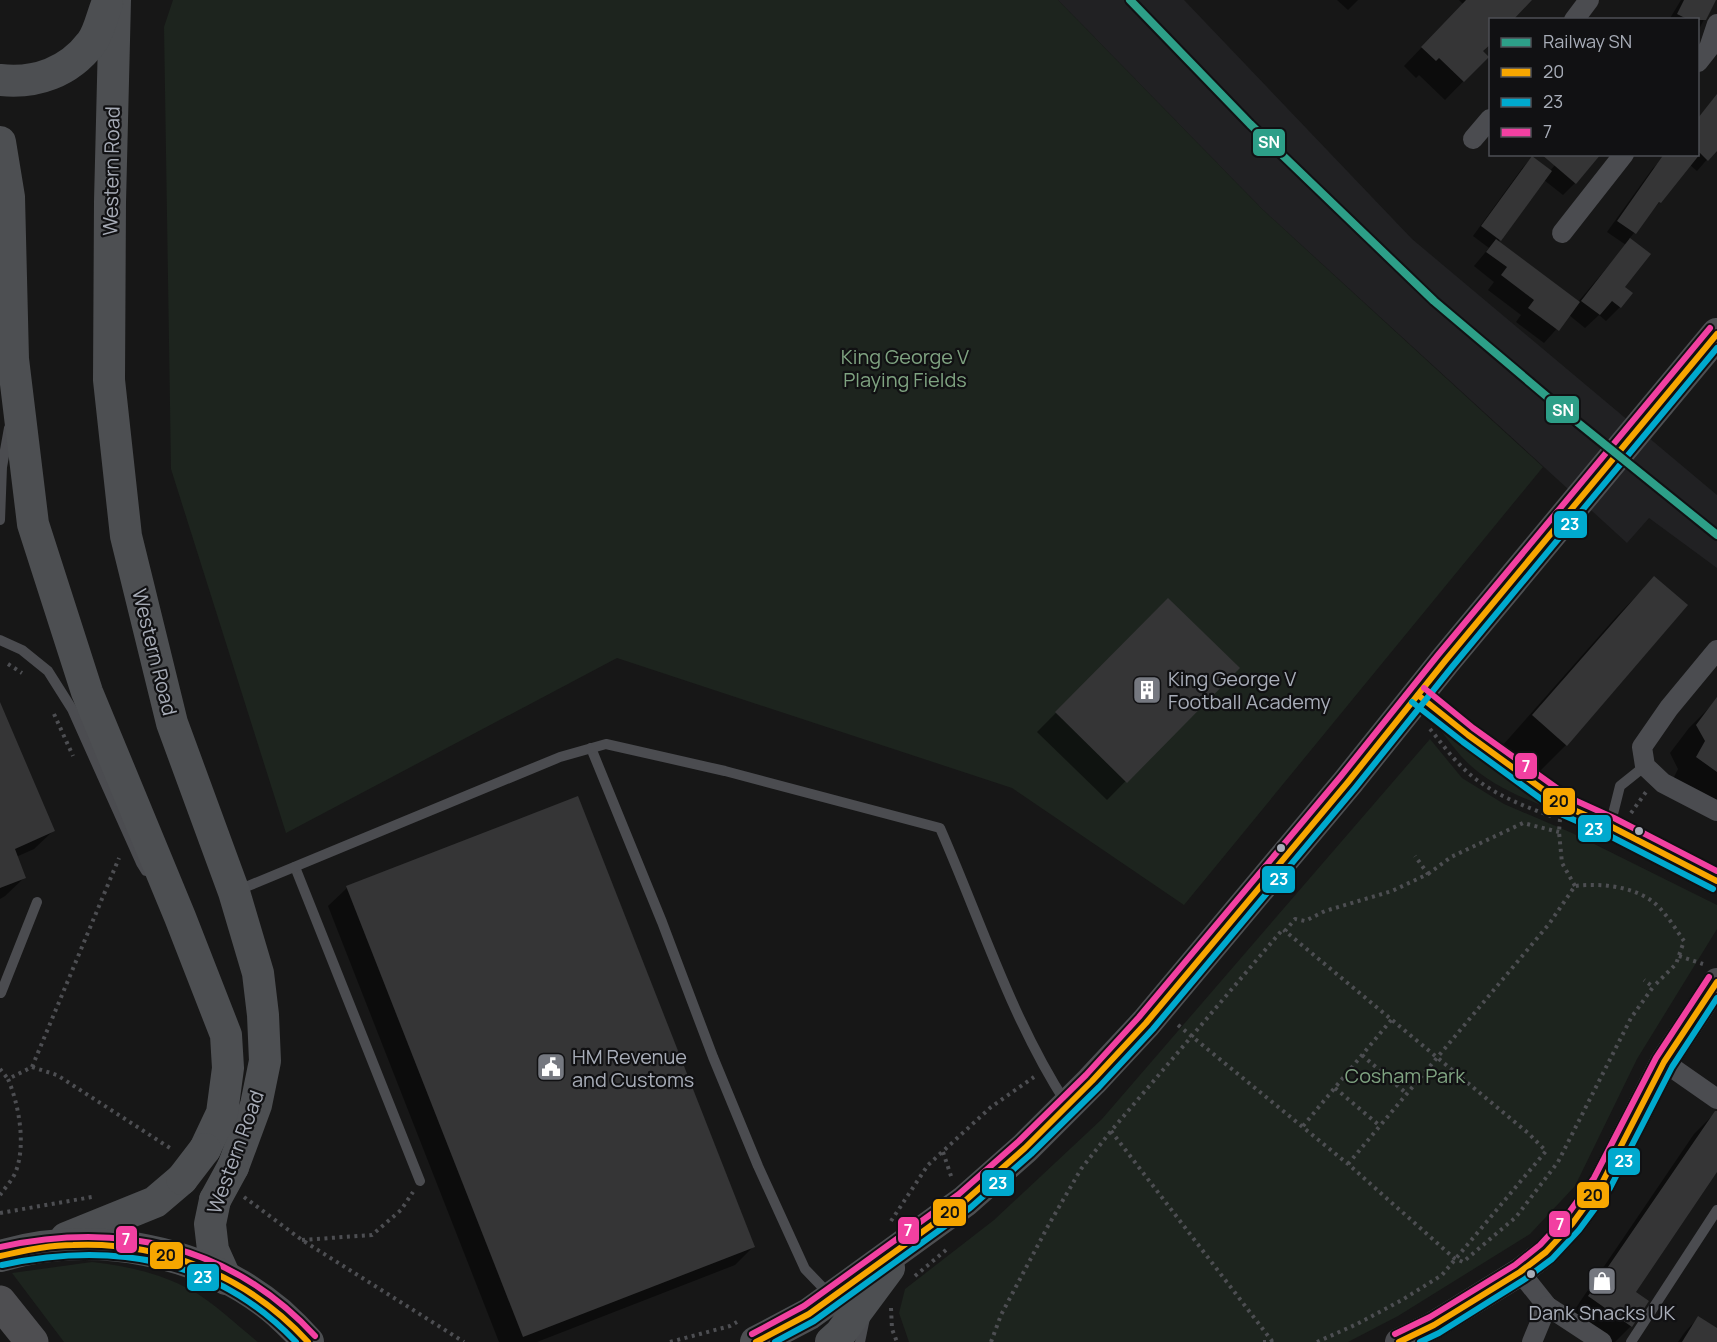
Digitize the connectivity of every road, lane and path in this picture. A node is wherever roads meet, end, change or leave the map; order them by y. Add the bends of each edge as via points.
1 (108, 0) edge
2 (115, 0) edge
3 (1589, 0) edge
4 (1576, 18) edge
5 (1717, 24) edge
6 (1699, 61) edge
7 (0, 80) edge
8 (1489, 121) edge
9 (1473, 139) dead end
10 (0, 142) edge
11 (1622, 156) edge
12 (1562, 233) dead end
13 (1717, 334) edge
14 (16, 394) junction
15 (0, 520) edge
16 (0, 640) edge
17 (1717, 650) edge
18 (0, 659) edge
19 (26, 677) dead end
20 (1418, 695) junction
21 (54, 714) dead end
22 (1430, 729) dead end
23 (591, 748) junction
24 (77, 765) dead end
25 (1645, 766) junction
26 (1647, 790) dead end
27 (1717, 811) edge
28 (1627, 817) dead end
29 (1610, 826) junction
30 (1559, 832) junction
31 (1415, 856) dead end
32 (295, 867) junction
33 (125, 868) dead end
34 (1428, 874) junction
35 (1717, 881) edge
36 (1575, 886) junction
37 (234, 892) junction
38 (38, 902) dead end
39 (180, 917) junction
40 (1286, 931) junction
41 (1679, 956) junction
42 (1710, 973) edge
43 (1644, 980) dead end
44 (1653, 987) junction
45 (0, 991) edge
46 (1392, 1019) junction
47 (1178, 1025) dead end
48 (1192, 1038) junction
49 (1362, 1055) junction
50 (1438, 1058) junction
51 (1664, 1062) junction
52 (32, 1068) junction
53 (0, 1069) edge
54 (1045, 1070) junction
55 (8, 1079) junction
56 (1335, 1088) junction
57 (1407, 1094) junction
58 (1717, 1099) edge
59 (1068, 1106) junction
60 (1303, 1126) junction
61 (1380, 1126) junction
62 (1111, 1131) junction
63 (190, 1161) junction
64 (1348, 1164) junction
65 (420, 1181) joint
66 (953, 1183) dead end
67 (229, 1187) junction
68 (0, 1195) edge
69 (95, 1196) dead end
70 (1717, 1210) edge
71 (0, 1213) edge
72 (302, 1240) junction
73 (910, 1241) junction
74 (49, 1245) junction
75 (953, 1245) dead end
76 (0, 1256) edge
77 (1454, 1258) junction
78 (1521, 1272) junction
79 (226, 1279) junction
80 (909, 1281) dead end
81 (880, 1300) junction
82 (0, 1302) edge
83 (820, 1306) junction
84 (1547, 1306) junction
85 (31, 1340) edge
86 (845, 1340) edge
87 (308, 1342) edge
88 (464, 1342) edge
89 (756, 1342) edge
90 (897, 1342) edge
91 (991, 1342) edge
92 (1263, 1342) edge
93 (1273, 1342) edge
94 (1317, 1342) edge
95 (1399, 1342) edge
96 (1532, 1342) edge
97 (1602, 1342) edge
98 (1631, 1342) edge

1 - 7 main road via 93,42 64,69 40,78
2 - 37 main road, Western Road via 109,380 126,536 172,723
3 - 4 street
5 - 6 street via 1709,48
8 - 9 street
10 - 14 main road, Western Road via 9,197
11 - 12 street
13 - 20 main road
14 - 15 lane via 2,467
14 - 39 main road, Western Road via 33,524 87,692
16 - 39 lane via 22,650 48,671 72,709 141,864
17 - 25 street via 1650,734 1642,747
18 - 19 path
20 - 29 lane via 1544,791
20 - 59 main road via 1146,1023
21 - 24 path
22 - 30 path via 1459,764 1493,791 1560,820
23 - 32 lane via 560,757
23 - 54 lane via 606,744 703,766 940,828
23 - 83 lane via 663,922 713,1057
25 - 27 street via 1663,783
25 - 29 lane via 1620,786
26 - 28 path
29 - 35 lane
30 - 34 path via 1523,824 1451,857
30 - 36 path via 1562,863
31 - 34 path
32 - 37 lane
32 - 65 lane
33 - 52 path via 119,858
34 - 40 path via 1392,891 1305,921 1295,919
36 - 41 path via 1597,884 1639,894 1653,902 1684,941
36 - 50 path via 1549,924
37 - 67 main road, Western Road via 258,973 265,1061 256,1105
38 - 45 lane
39 - 63 main road, Western Road via 226,1035 228,1068 222,1113
40 - 46 path
40 - 48 path via 1283,929
41 - 42 path
41 - 44 path
42 - 51 street
43 - 44 path
44 - 77 path via 1631,1018 1578,1126 1539,1188 1516,1217 1463,1262
46 - 49 path
46 - 50 path
47 - 48 path
48 - 60 path
48 - 62 path
49 - 56 path
49 - 57 path
50 - 57 path
50 - 77 path via 1546,1150
51 - 58 street
51 - 78 street via 1602,1183 1572,1224
52 - 55 path
52 - 63 path via 57,1075
53 - 55 path
54 - 59 lane
54 - 66 path via 991,1107 943,1152
55 - 68 path via 15,1094 21,1143 16,1173
56 - 60 path
56 - 61 path
57 - 61 path
59 - 73 main road via 965,1201
60 - 64 path
61 - 64 path
62 - 91 path via 1081,1169 1048,1226
62 - 93 path
63 - 74 main road, Western Road via 155,1202
64 - 77 path
65 - 72 path via 401,1210 372,1235
67 - 72 path
67 - 79 main road, Western Road via 210,1224 213,1250
69 - 71 path
70 - 98 lane
72 - 88 path
73 - 81 main road
73 - 83 main road
74 - 76 main road
74 - 79 main road via 101,1244 145,1249 203,1267
75 - 80 path
77 - 94 path via 1442,1275 1402,1300
78 - 84 street
78 - 95 street
79 - 87 main road via 279,1312
81 - 86 main road
81 - 90 path
82 - 85 highway
83 - 86 street
83 - 89 main road
84 - 96 street
84 - 97 street
92 - 93 path

